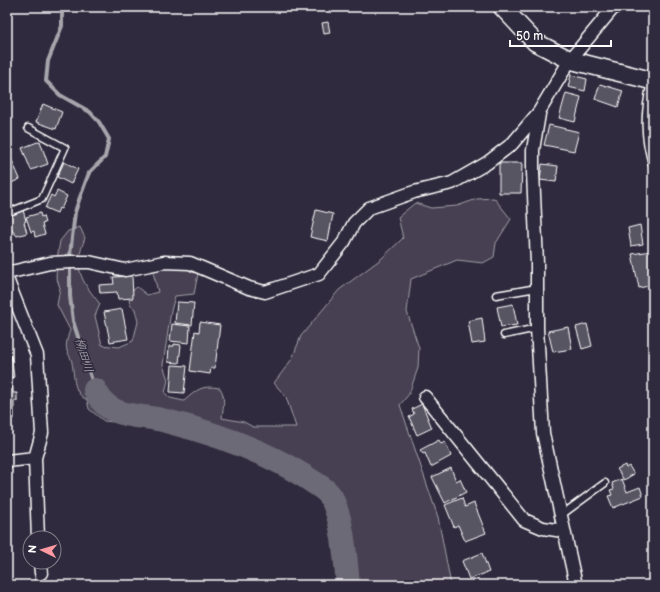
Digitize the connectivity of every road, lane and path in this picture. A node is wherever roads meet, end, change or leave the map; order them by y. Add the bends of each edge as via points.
1 (502, 7) edge
2 (614, 7) edge
3 (570, 60) junction
4 (652, 81) edge
5 (539, 112) junction
6 (28, 128) dead end
7 (653, 167) edge
8 (7, 213) edge
9 (7, 273) edge
10 (7, 279) edge
11 (537, 288) junction
12 (496, 295) dead end
13 (537, 328) junction
14 (504, 335) dead end
15 (425, 397) dead end
16 (35, 458) junction
17 (7, 461) edge
18 (605, 483) dead end
19 (560, 516) junction
20 (38, 530) edge
21 (563, 531) junction
22 (41, 570) edge
23 (37, 585) edge
24 (576, 585) edge

1 - 3 street via 535,42
2 - 3 street
3 - 4 street
3 - 5 street
4 - 7 lane via 646,102 645,119 646,146
5 - 9 street via 512,144 487,163 452,183 414,192 369,208 354,223 344,242 319,274 292,284 265,292 249,288 190,263 164,262 125,270 89,262 72,262
5 - 11 street via 532,172
6 - 8 lane via 65,148 42,199
10 - 16 street via 37,355 42,434
11 - 12 lane
11 - 13 street
13 - 14 lane
13 - 19 street via 543,433
15 - 21 street via 524,520 544,528
16 - 17 street
16 - 20 street
18 - 19 lane
19 - 21 street
21 - 24 street
22 - 23 lane

